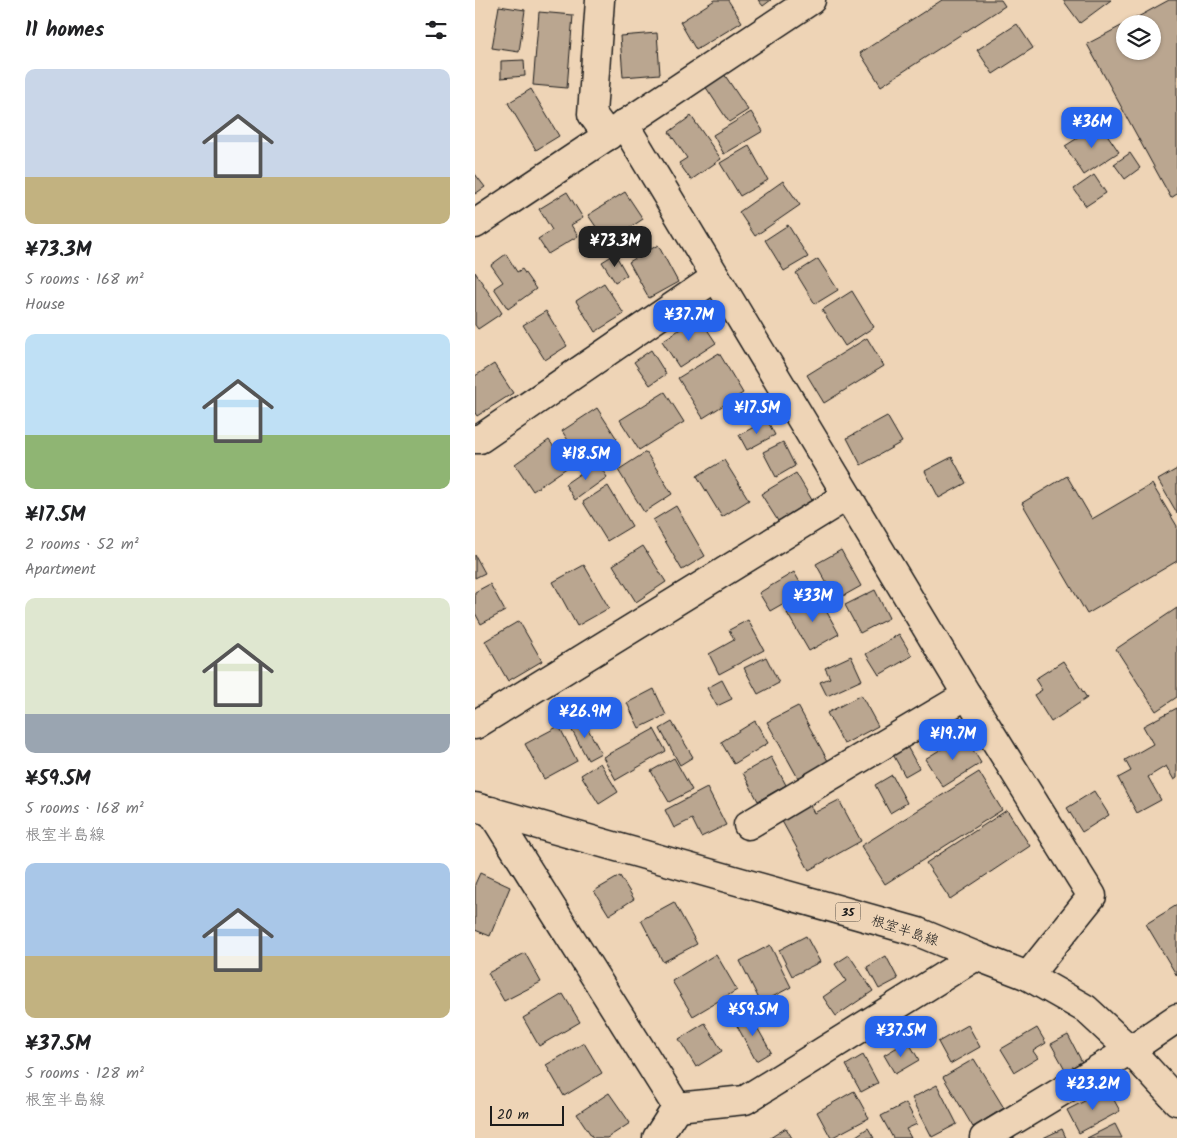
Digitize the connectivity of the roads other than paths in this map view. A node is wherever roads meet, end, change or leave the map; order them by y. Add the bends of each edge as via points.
1 (600, 0) edge
2 (811, 0) edge
3 (616, 130) junction
4 (475, 224) edge
5 (716, 277) junction
6 (475, 439) edge
7 (847, 496) junction
8 (967, 695) junction
9 (475, 725) edge
10 (483, 809) edge
11 (748, 825) dead end
12 (976, 956) junction
13 (1028, 976) junction
14 (1177, 1018) edge
15 (1130, 1050) junction
16 (1177, 1101) edge
17 (677, 1107) junction
18 (657, 1138) edge
19 (984, 1138) edge

1 - 3 street via 592,114
2 - 3 street
3 - 4 street
3 - 5 street
5 - 6 street via 480,439
5 - 7 street
7 - 8 street
7 - 9 street
8 - 11 street
8 - 13 street via 1092,896
10 - 12 street, 根室半島線 / 35 via 918,932
10 - 17 street
12 - 13 street, 根室半島線 / 35
12 - 17 street via 745,1100
13 - 15 street, 根室半島線 / 35 via 1086,1009
14 - 15 street
15 - 16 street, 根室半島線 / 35
15 - 19 street
17 - 18 street

